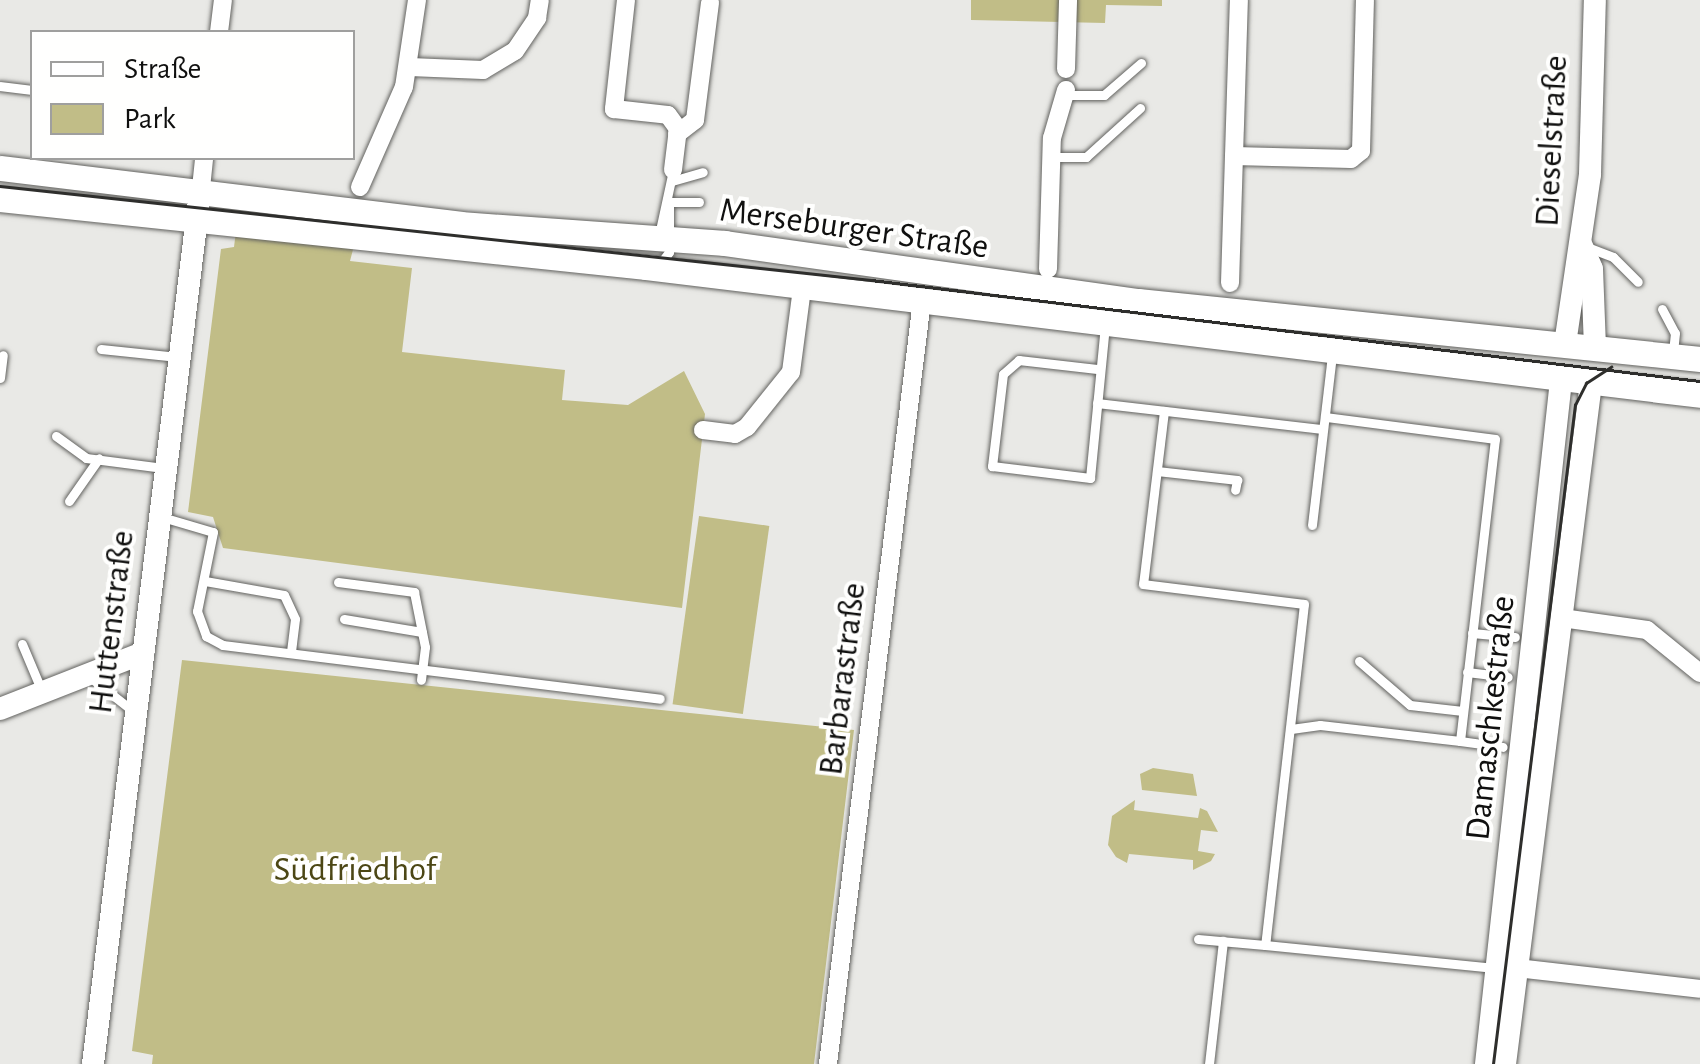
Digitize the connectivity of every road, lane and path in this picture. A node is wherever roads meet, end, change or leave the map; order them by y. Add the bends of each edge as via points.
1 (223, 0) edge
2 (417, 0) edge
3 (540, 0) edge
4 (626, 0) edge
5 (1068, 0) edge
6 (1238, 0) edge
7 (1365, 0) edge
8 (1595, 0) edge
9 (710, 3) dead end
10 (219, 30) edge
11 (1141, 63) dead end
12 (410, 67) junction
13 (1066, 70) dead end
14 (0, 86) edge
15 (30, 90) edge
16 (1066, 92) joint
17 (1140, 108) dead end
18 (677, 134) junction
19 (1234, 156) junction
20 (1051, 157) junction
21 (204, 160) edge
22 (0, 168) edge
23 (703, 172) dead end
24 (672, 176) junction
25 (360, 186) dead end
26 (201, 188) junction
27 (0, 199) edge
28 (669, 202) junction
29 (699, 202) dead end
30 (197, 221) junction
31 (661, 241) junction
32 (1581, 244) junction
33 (646, 267) junction
34 (1048, 269) dead end
35 (1638, 282) dead end
36 (1230, 283) dead end
37 (802, 288) junction
38 (922, 301) junction
39 (1662, 309) dead end
40 (1105, 322) junction
41 (1565, 344) junction
42 (1594, 347) junction
43 (101, 349) dead end
44 (1332, 354) junction
45 (3, 355) dead end
46 (1673, 356) junction
47 (180, 357) junction
48 (1700, 359) edge
49 (1097, 368) junction
50 (0, 378) edge
51 (1561, 380) junction
52 (1591, 383) junction
53 (1700, 395) edge
54 (1097, 403) junction
55 (1164, 411) junction
56 (1324, 417) junction
57 (1324, 429) junction
58 (703, 430) dead end
59 (56, 436) dead end
60 (98, 458) junction
61 (166, 468) junction
62 (1156, 471) junction
63 (1235, 490) dead end
64 (69, 501) dead end
65 (160, 516) junction
66 (1312, 525) dead end
67 (205, 580) junction
68 (338, 582) dead end
69 (1562, 618) junction
70 (344, 619) dead end
71 (422, 632) junction
72 (1472, 632) junction
73 (1514, 637) dead end
74 (22, 644) dead end
75 (143, 653) junction
76 (291, 654) junction
77 (1359, 661) dead end
78 (1467, 672) junction
79 (85, 673) junction
80 (1700, 673) edge
81 (421, 675) junction
82 (1508, 677) dead end
83 (42, 692) junction
84 (660, 699) dead end
85 (0, 709) edge
86 (1463, 711) junction
87 (136, 713) junction
88 (1290, 729) junction
89 (1460, 741) junction
90 (1502, 747) dead end
91 (1198, 938) dead end
92 (1223, 941) junction
93 (1265, 945) junction
94 (1507, 968) junction
95 (1700, 990) edge
96 (92, 1064) edge
97 (828, 1064) edge
98 (1208, 1064) edge
99 (1486, 1064) edge
100 (1506, 1064) edge

1 - 10 street
2 - 12 street
3 - 12 street via 537,18 515,51 482,70
4 - 18 street via 614,109 668,115
5 - 13 street
6 - 19 street
7 - 19 street via 1361,152 1351,159
8 - 32 street, Dieselstraße
9 - 18 street via 694,120
11 - 16 lane via 1104,95
12 - 25 street
14 - 15 lane
16 - 20 street
17 - 20 lane via 1086,157
18 - 24 street
19 - 36 street
20 - 34 street
21 - 26 street
22 - 26 main road, Merseburger Straße
23 - 24 lane
24 - 28 lane
26 - 30 street, Huttenstraße
26 - 31 main road, Merseburger Straße via 460,224
27 - 30 main road, Merseburger Straße
28 - 29 lane
28 - 31 lane
28 - 31 lane
30 - 33 main road, Merseburger Straße
30 - 47 street, Huttenstraße
31 - 33 lane via 665,261
31 - 41 main road, Merseburger Straße via 841,256 1138,301
32 - 35 lane via 1613,257
32 - 41 street, Dieselstraße
32 - 42 street via 1592,269
33 - 37 main road, Merseburger Straße
37 - 38 main road, Merseburger Straße
37 - 58 street, Merseburger Straße via 791,372 748,427 735,434
38 - 40 main road, Merseburger Straße
38 - 97 street, Barbarastraße
39 - 46 lane via 1675,332
40 - 44 main road, Merseburger Straße
40 - 49 lane
41 - 42 main road, Merseburger Straße
41 - 51 main road
42 - 46 main road, Merseburger Straße
42 - 52 main road
43 - 47 lane
44 - 51 main road, Merseburger Straße
44 - 56 lane
45 - 50 lane
46 - 48 main road, Merseburger Straße
47 - 61 street, Huttenstraße
49 - 54 lane
49 - 54 lane via 1019,360 1004,374 988,466 1090,478
51 - 52 main road, Merseburger Straße
51 - 94 street, Damaschkestraße
52 - 53 main road, Merseburger Straße
52 - 69 street, Damaschkestraße
54 - 55 lane
55 - 57 lane
55 - 62 lane
56 - 57 lane
56 - 72 lane via 1494,439
57 - 66 lane
59 - 60 lane via 86,458
60 - 61 lane
60 - 64 lane
61 - 65 street, Huttenstraße
62 - 63 lane via 1237,480
62 - 88 lane via 1143,584 1304,604
65 - 67 lane via 213,532
65 - 75 street, Huttenstraße
67 - 76 lane via 284,595 295,618
67 - 76 lane via 198,611 206,636 223,645
68 - 71 lane via 414,592
69 - 80 street via 1646,630 1665,638
69 - 94 street, Damaschkestraße
70 - 71 lane
71 - 81 lane
72 - 73 lane
72 - 78 lane
74 - 83 lane
75 - 79 street
75 - 87 street, Huttenstraße
76 - 81 lane
77 - 86 lane via 1410,705
78 - 82 lane
78 - 86 lane
79 - 83 street
79 - 87 lane
81 - 84 lane
83 - 85 street
86 - 89 lane
87 - 96 street, Huttenstraße
88 - 89 lane via 1320,725
88 - 93 lane
89 - 90 lane
91 - 92 lane
92 - 93 lane
92 - 98 lane
93 - 94 lane
94 - 95 street
94 - 99 street, Damaschkestraße
94 - 100 street, Damaschkestraße

